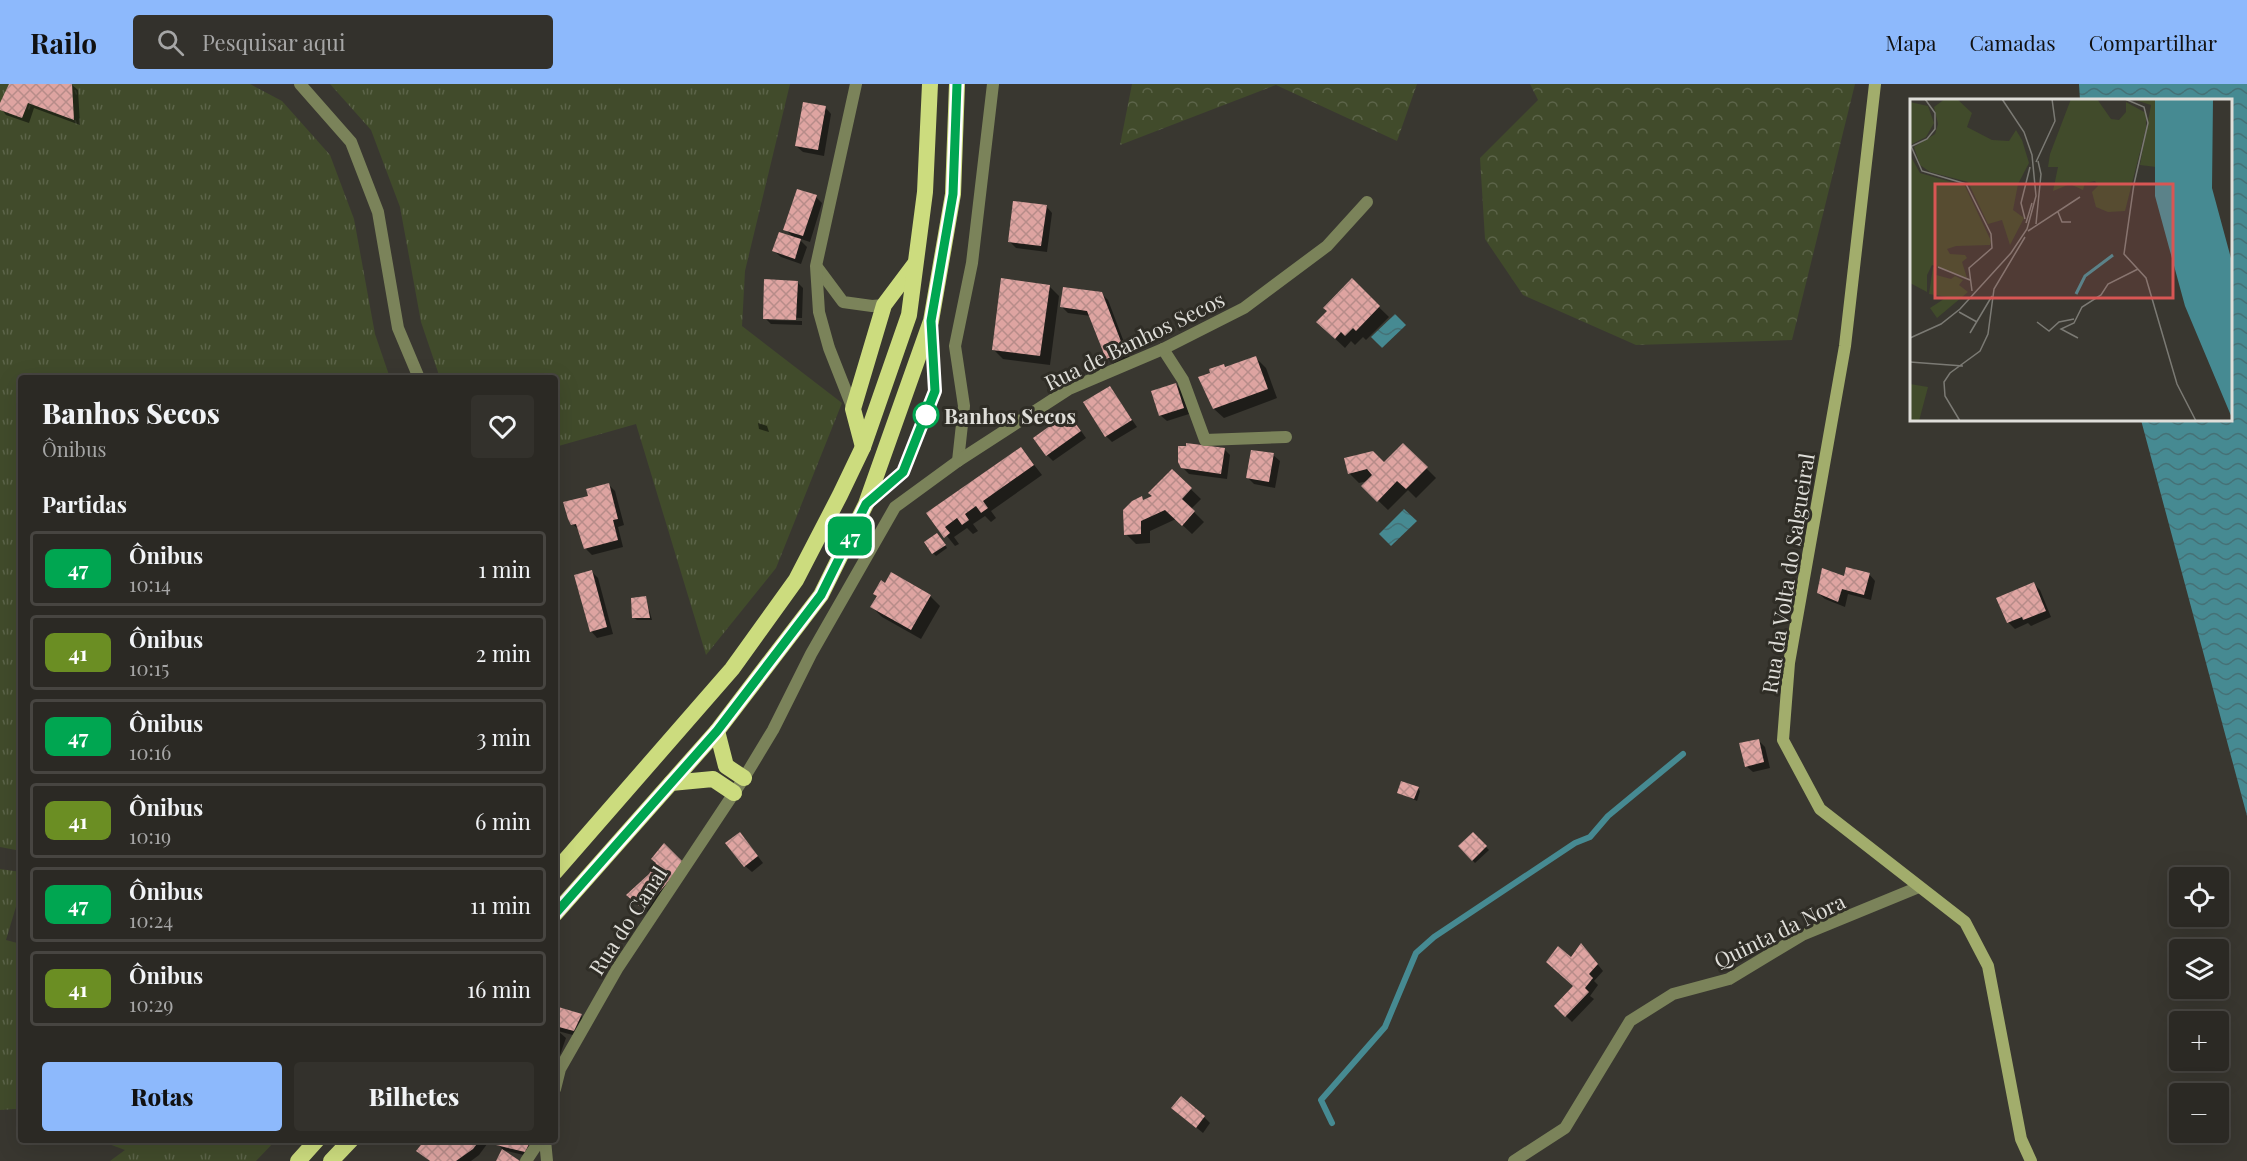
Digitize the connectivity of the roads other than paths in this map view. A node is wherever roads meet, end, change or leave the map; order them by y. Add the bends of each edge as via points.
1 (300, 84) edge
2 (856, 84) edge
3 (930, 84) edge
4 (957, 84) edge
5 (993, 84) edge
6 (1875, 84) edge
7 (1367, 202) dead end
8 (915, 264) junction
9 (816, 266) junction
10 (884, 305) junction
11 (1163, 349) junction
12 (418, 375) edge
13 (853, 410) junction
14 (1286, 437) dead end
15 (863, 447) junction
16 (958, 461) junction
17 (717, 731) junction
18 (744, 778) junction
19 (671, 783) junction
20 (734, 793) junction
21 (558, 869) edge
22 (1919, 887) junction
23 (558, 911) edge
24 (558, 1076) edge
25 (314, 1143) edge
26 (348, 1143) edge
27 (541, 1143) edge
28 (544, 1143) edge
29 (298, 1161) edge
30 (331, 1161) edge
31 (526, 1161) edge
32 (547, 1161) edge
33 (1514, 1161) edge
34 (2031, 1161) edge

1 - 12 street via 351,142 378,212 399,328
2 - 9 street
3 - 8 highway via 925,192
4 - 17 highway via 953,194 931,321 866,504 821,595
5 - 16 street via 972,263 955,346 964,406
6 - 22 main road, Rua da Volta do Salgueiral via 1845,346 1789,663 1783,740 1820,809
7 - 11 street, Rua de Banhos Secos via 1327,246 1271,289 1244,308
8 - 10 highway
8 - 15 highway via 909,315
9 - 10 street via 843,302
9 - 13 street via 819,312
10 - 13 highway
11 - 14 street via 1183,380 1205,440
11 - 16 street, Rua de Banhos Secos via 1069,388
13 - 15 highway
15 - 21 highway via 796,580 732,669
16 - 18 street, Rua de Banhos Secos via 895,507
17 - 18 highway via 726,766
17 - 19 highway
18 - 20 street, Rua do Canal
19 - 20 highway via 714,779
19 - 23 highway
20 - 24 street, Rua do Canal via 617,969
22 - 33 street, Quinta da Nora via 1802,935 1729,980 1673,994 1630,1021 1565,1128
22 - 34 main road, Rua da Volta do Salgueiral via 1965,922 1988,966 2021,1139
25 - 29 highway
26 - 30 highway
27 - 31 street
28 - 32 street

